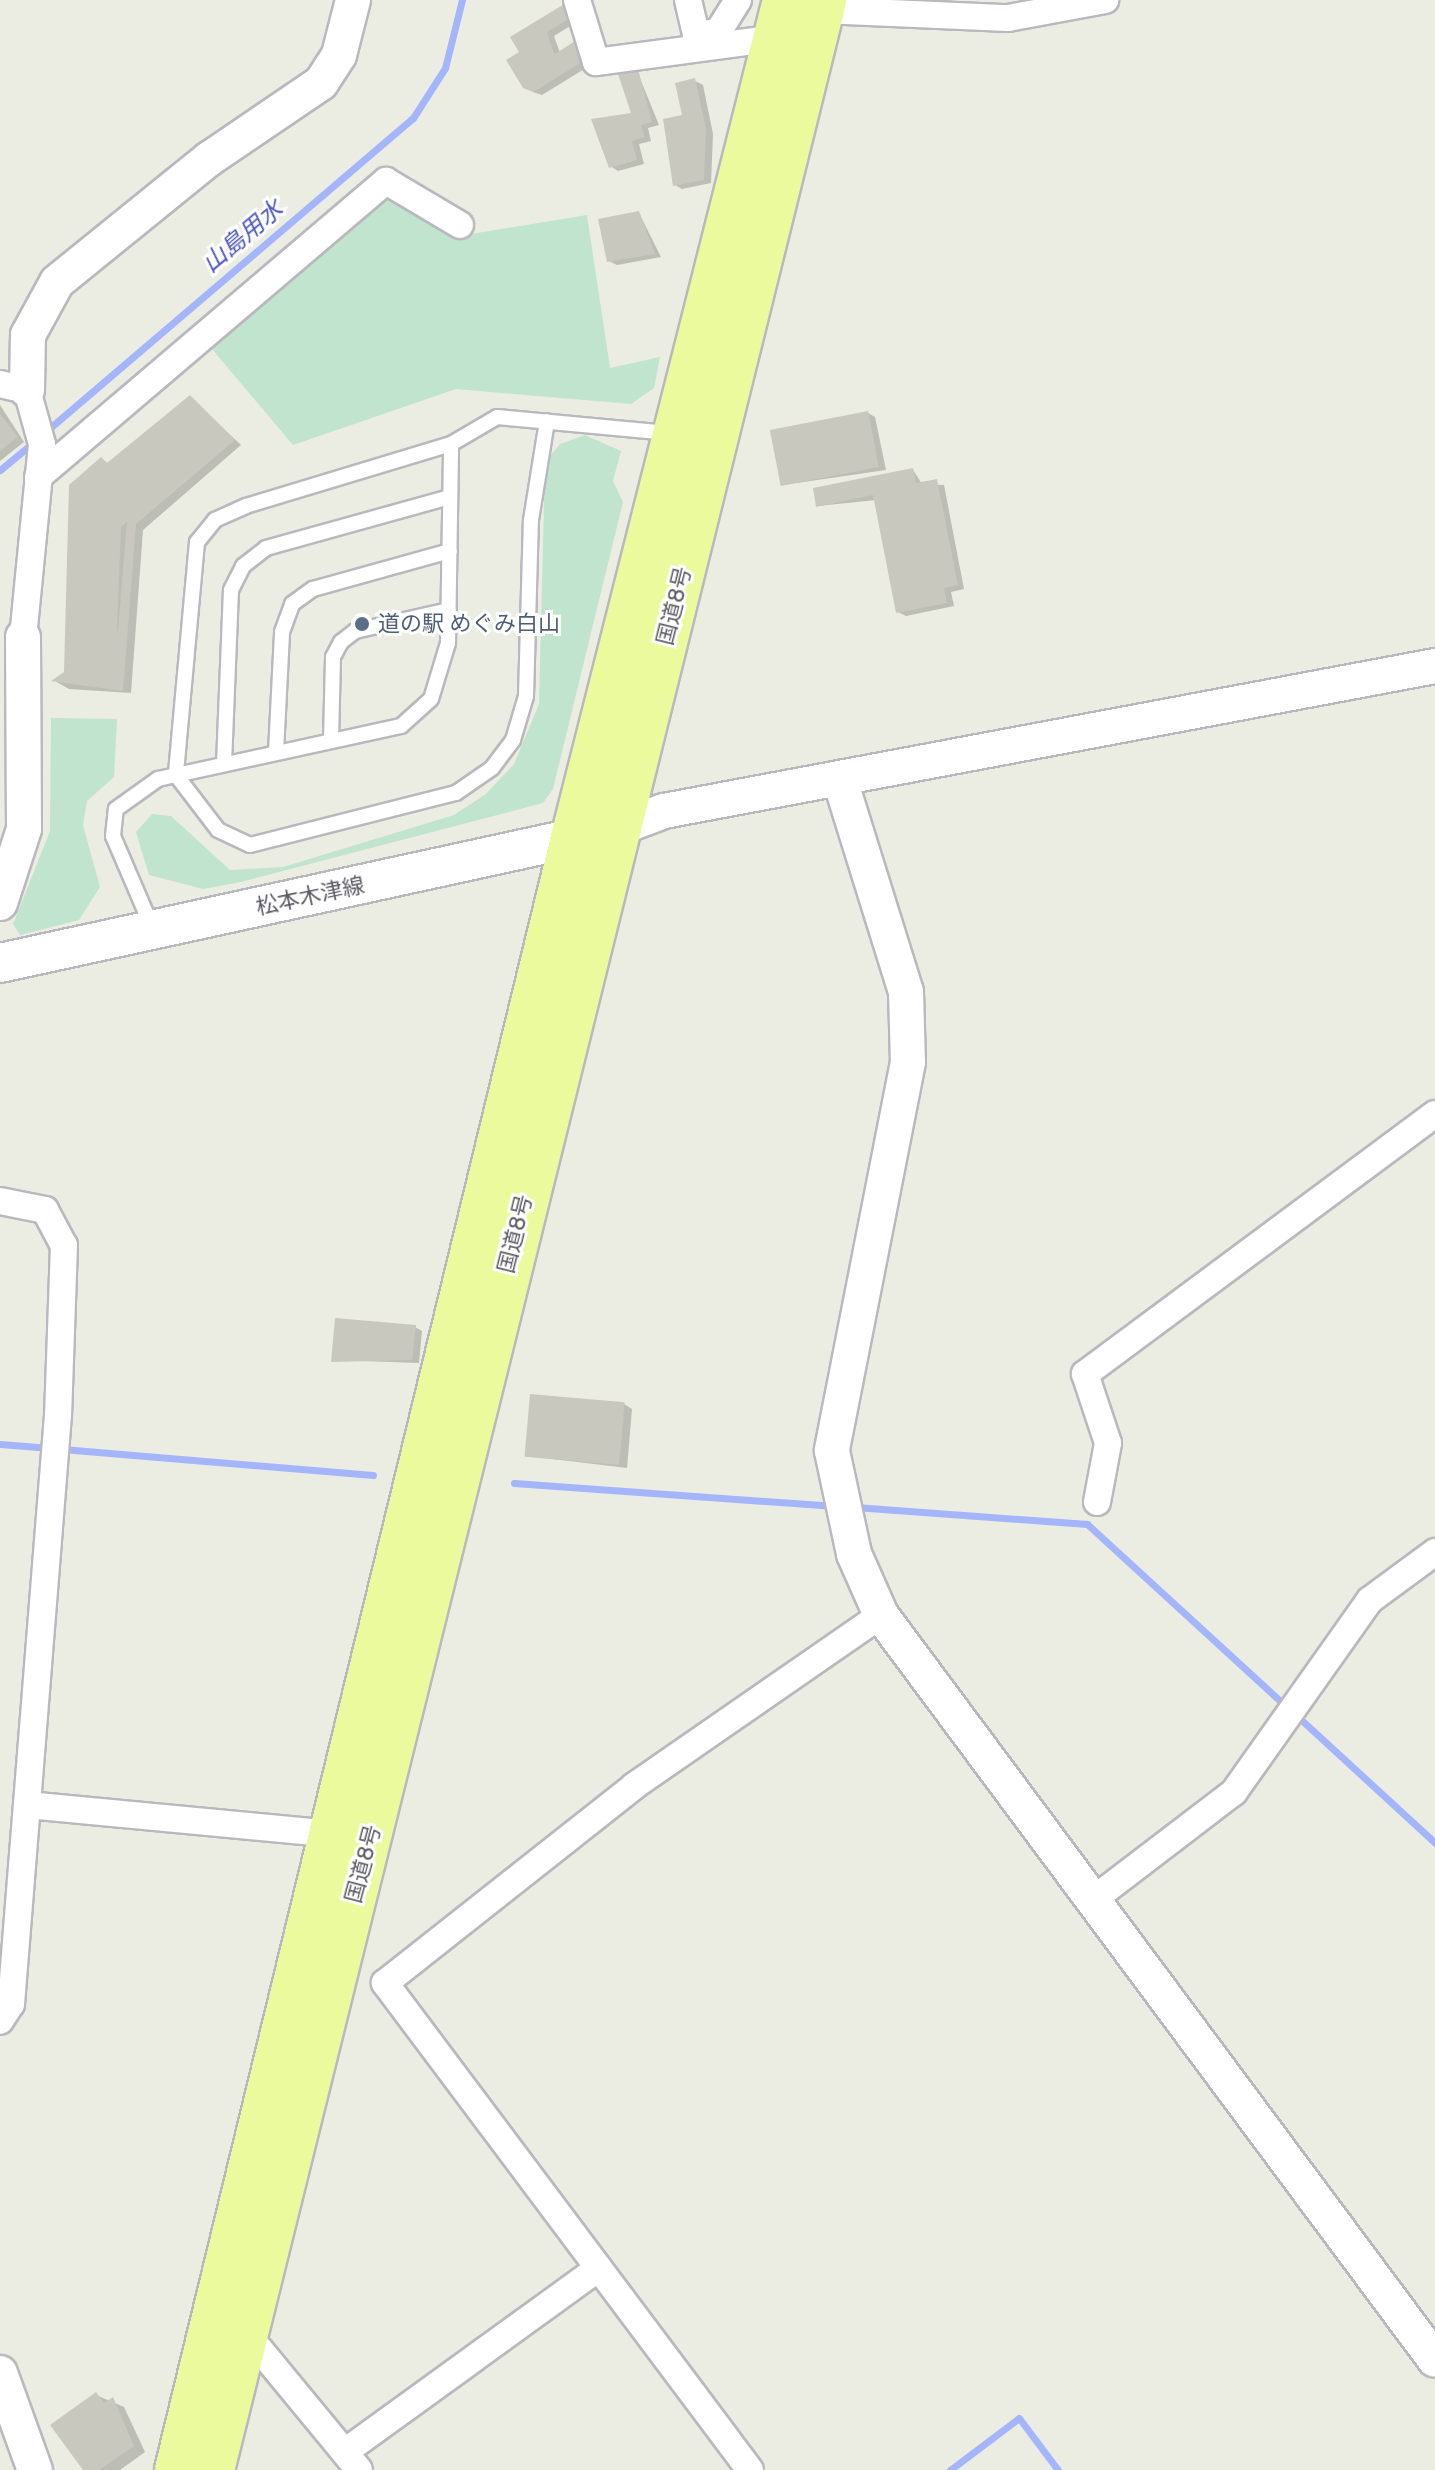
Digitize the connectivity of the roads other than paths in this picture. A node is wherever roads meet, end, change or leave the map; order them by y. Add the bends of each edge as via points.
1 (353, 0) edge
2 (577, 0) edge
3 (688, 0) edge
4 (738, 0) edge
5 (941, 0) edge
6 (1105, 0) edge
7 (802, 12) edge
8 (975, 17) junction
9 (698, 41) junction
10 (460, 225) dead end
11 (14, 387) edge
12 (547, 421) junction
13 (679, 433) junction
14 (451, 444) junction
15 (38, 477) junction
16 (446, 498) junction
17 (450, 551) junction
18 (449, 610) junction
19 (23, 637) joint
20 (1435, 666) edge
21 (331, 740) junction
22 (276, 752) junction
23 (224, 764) junction
24 (176, 775) junction
25 (840, 780) junction
26 (619, 828) junction
27 (573, 838) junction
28 (0, 903) edge
29 (154, 931) junction
30 (0, 963) edge
31 (1435, 1114) edge
32 (0, 1201) edge
33 (1097, 1502) dead end
34 (1435, 1552) edge
35 (881, 1615) junction
36 (27, 1805) junction
37 (333, 1834) junction
38 (1094, 1899) junction
39 (0, 2021) edge
40 (599, 2268) junction
41 (247, 2334) junction
42 (1435, 2360) edge
43 (0, 2373) edge
44 (352, 2460) edge
45 (35, 2470) edge
46 (177, 2470) edge
47 (212, 2470) edge
48 (750, 2470) edge

1 - 11 street via 339,55 321,83 209,159 57,282 28,335
2 - 9 street via 596,62
3 - 9 street
4 - 9 street via 718,32
5 - 8 street
6 - 8 street
7 - 8 street
7 - 9 street
7 - 13 highway, 国道8号
7 - 26 highway, 国道8号
10 - 15 street via 386,181
11 - 15 street via 39,435
12 - 13 lane
12 - 14 lane via 497,417
12 - 24 lane via 531,520 526,696 513,740 492,768 456,793 250,845 218,830
13 - 27 highway, 国道8号
14 - 16 lane
14 - 24 lane via 246,506 209,527 197,542
15 - 19 street
16 - 17 lane
16 - 23 lane via 266,548 243,566 231,590
17 - 18 lane
17 - 22 lane via 313,589 292,604 282,632
18 - 21 lane via 445,674 431,699 401,726
18 - 21 lane via 355,631 341,642 333,657
19 - 28 street via 24,829
20 - 25 street
21 - 22 lane
22 - 23 lane
23 - 24 lane
24 - 29 lane via 116,809 113,836
25 - 26 street via 664,811
25 - 35 street via 906,992 908,1062 832,1451 849,1530
26 - 27 main road, 松本木津線
26 - 41 highway, 国道8号
27 - 29 main road, 松本木津線
27 - 37 highway, 国道8号
29 - 30 main road, 松本木津線
31 - 33 street via 1085,1374 1108,1443
32 - 36 street via 45,1210 64,1245 56,1434
34 - 38 street via 1370,1600 1234,1792
35 - 38 street
35 - 40 street via 634,1786 385,1983
36 - 37 street
36 - 39 street via 11,2004
37 - 46 highway, 国道8号
38 - 42 street
40 - 44 street
40 - 48 street
41 - 44 street
41 - 47 highway, 国道8号
43 - 45 street

